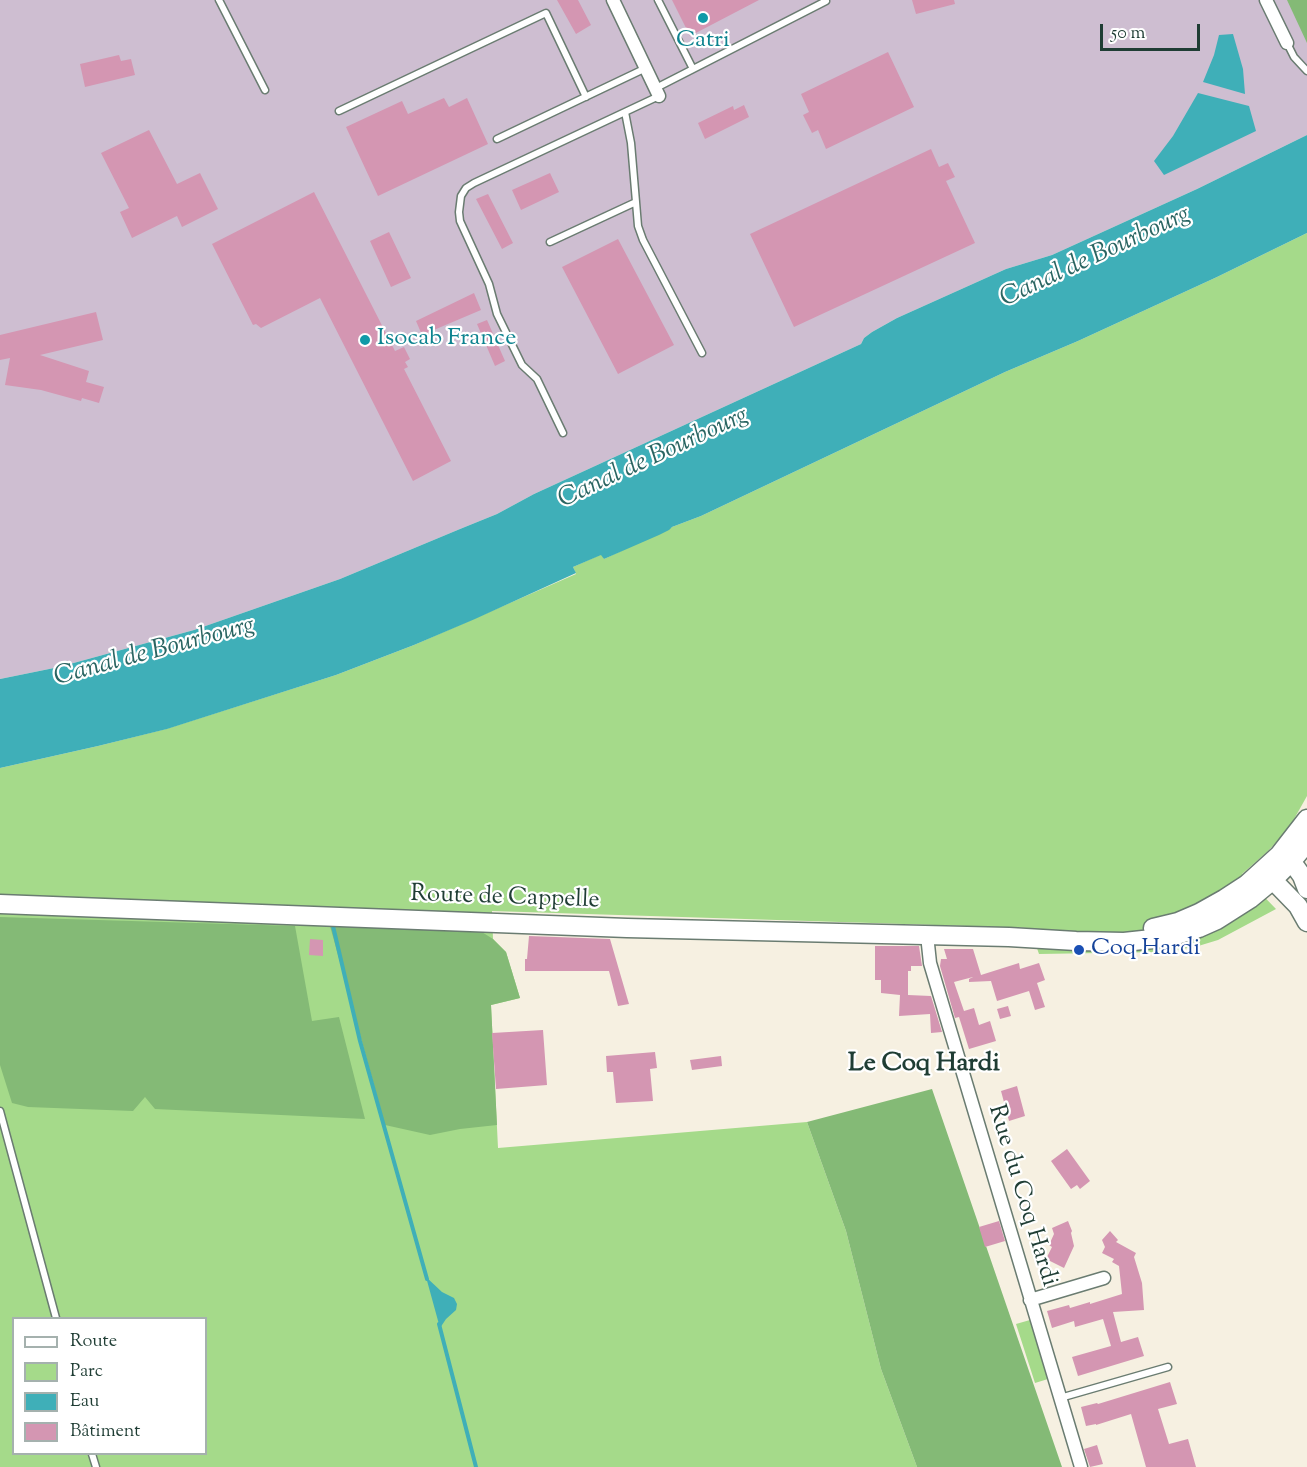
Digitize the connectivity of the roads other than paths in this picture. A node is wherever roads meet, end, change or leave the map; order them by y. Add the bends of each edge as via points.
1 (219, 0) edge
2 (613, 0) edge
3 (658, 0) edge
4 (1266, 0) edge
5 (826, 1) edge
6 (1287, 43) joint
7 (646, 68) junction
8 (693, 69) junction
9 (1307, 71) edge
10 (266, 90) dead end
11 (657, 92) junction
12 (586, 97) junction
13 (339, 111) dead end
14 (625, 112) junction
15 (497, 139) dead end
16 (636, 202) junction
17 (550, 242) dead end
18 (702, 353) dead end
19 (563, 433) dead end
20 (1307, 819) edge
21 (1307, 843) edge
22 (1286, 857) junction
23 (1268, 875) junction
24 (1307, 888) edge
25 (0, 904) edge
26 (1307, 922) edge
27 (927, 935) junction
28 (0, 1111) edge
29 (1104, 1278) dead end
30 (1030, 1300) junction
31 (56, 1317) edge
32 (1168, 1367) dead end
33 (1060, 1398) junction
34 (1081, 1467) edge

1 - 10 lane
2 - 7 street
3 - 8 lane
4 - 6 street
5 - 8 lane
6 - 9 lane
7 - 11 street
7 - 12 lane
8 - 11 lane
11 - 14 lane
12 - 13 lane via 546,13
12 - 15 lane
14 - 16 lane
14 - 19 lane via 474,183 466,188 460,201 462,227 489,284 497,314 522,365 537,379
16 - 17 lane
16 - 18 lane via 644,240
20 - 22 main road
21 - 22 main road
22 - 23 main road, Route de Cappelle
22 - 24 main road
23 - 26 main road via 1298,906
23 - 27 main road, Route de Cappelle via 1247,884 1193,923 1130,932 1008,937
25 - 27 main road, Route de Cappelle via 627,928
27 - 30 street, Rue du Coq Hardi via 930,963
28 - 31 lane
29 - 30 street
30 - 33 street, Rue du Coq Hardi
32 - 33 lane
33 - 34 street, Rue du Coq Hardi

